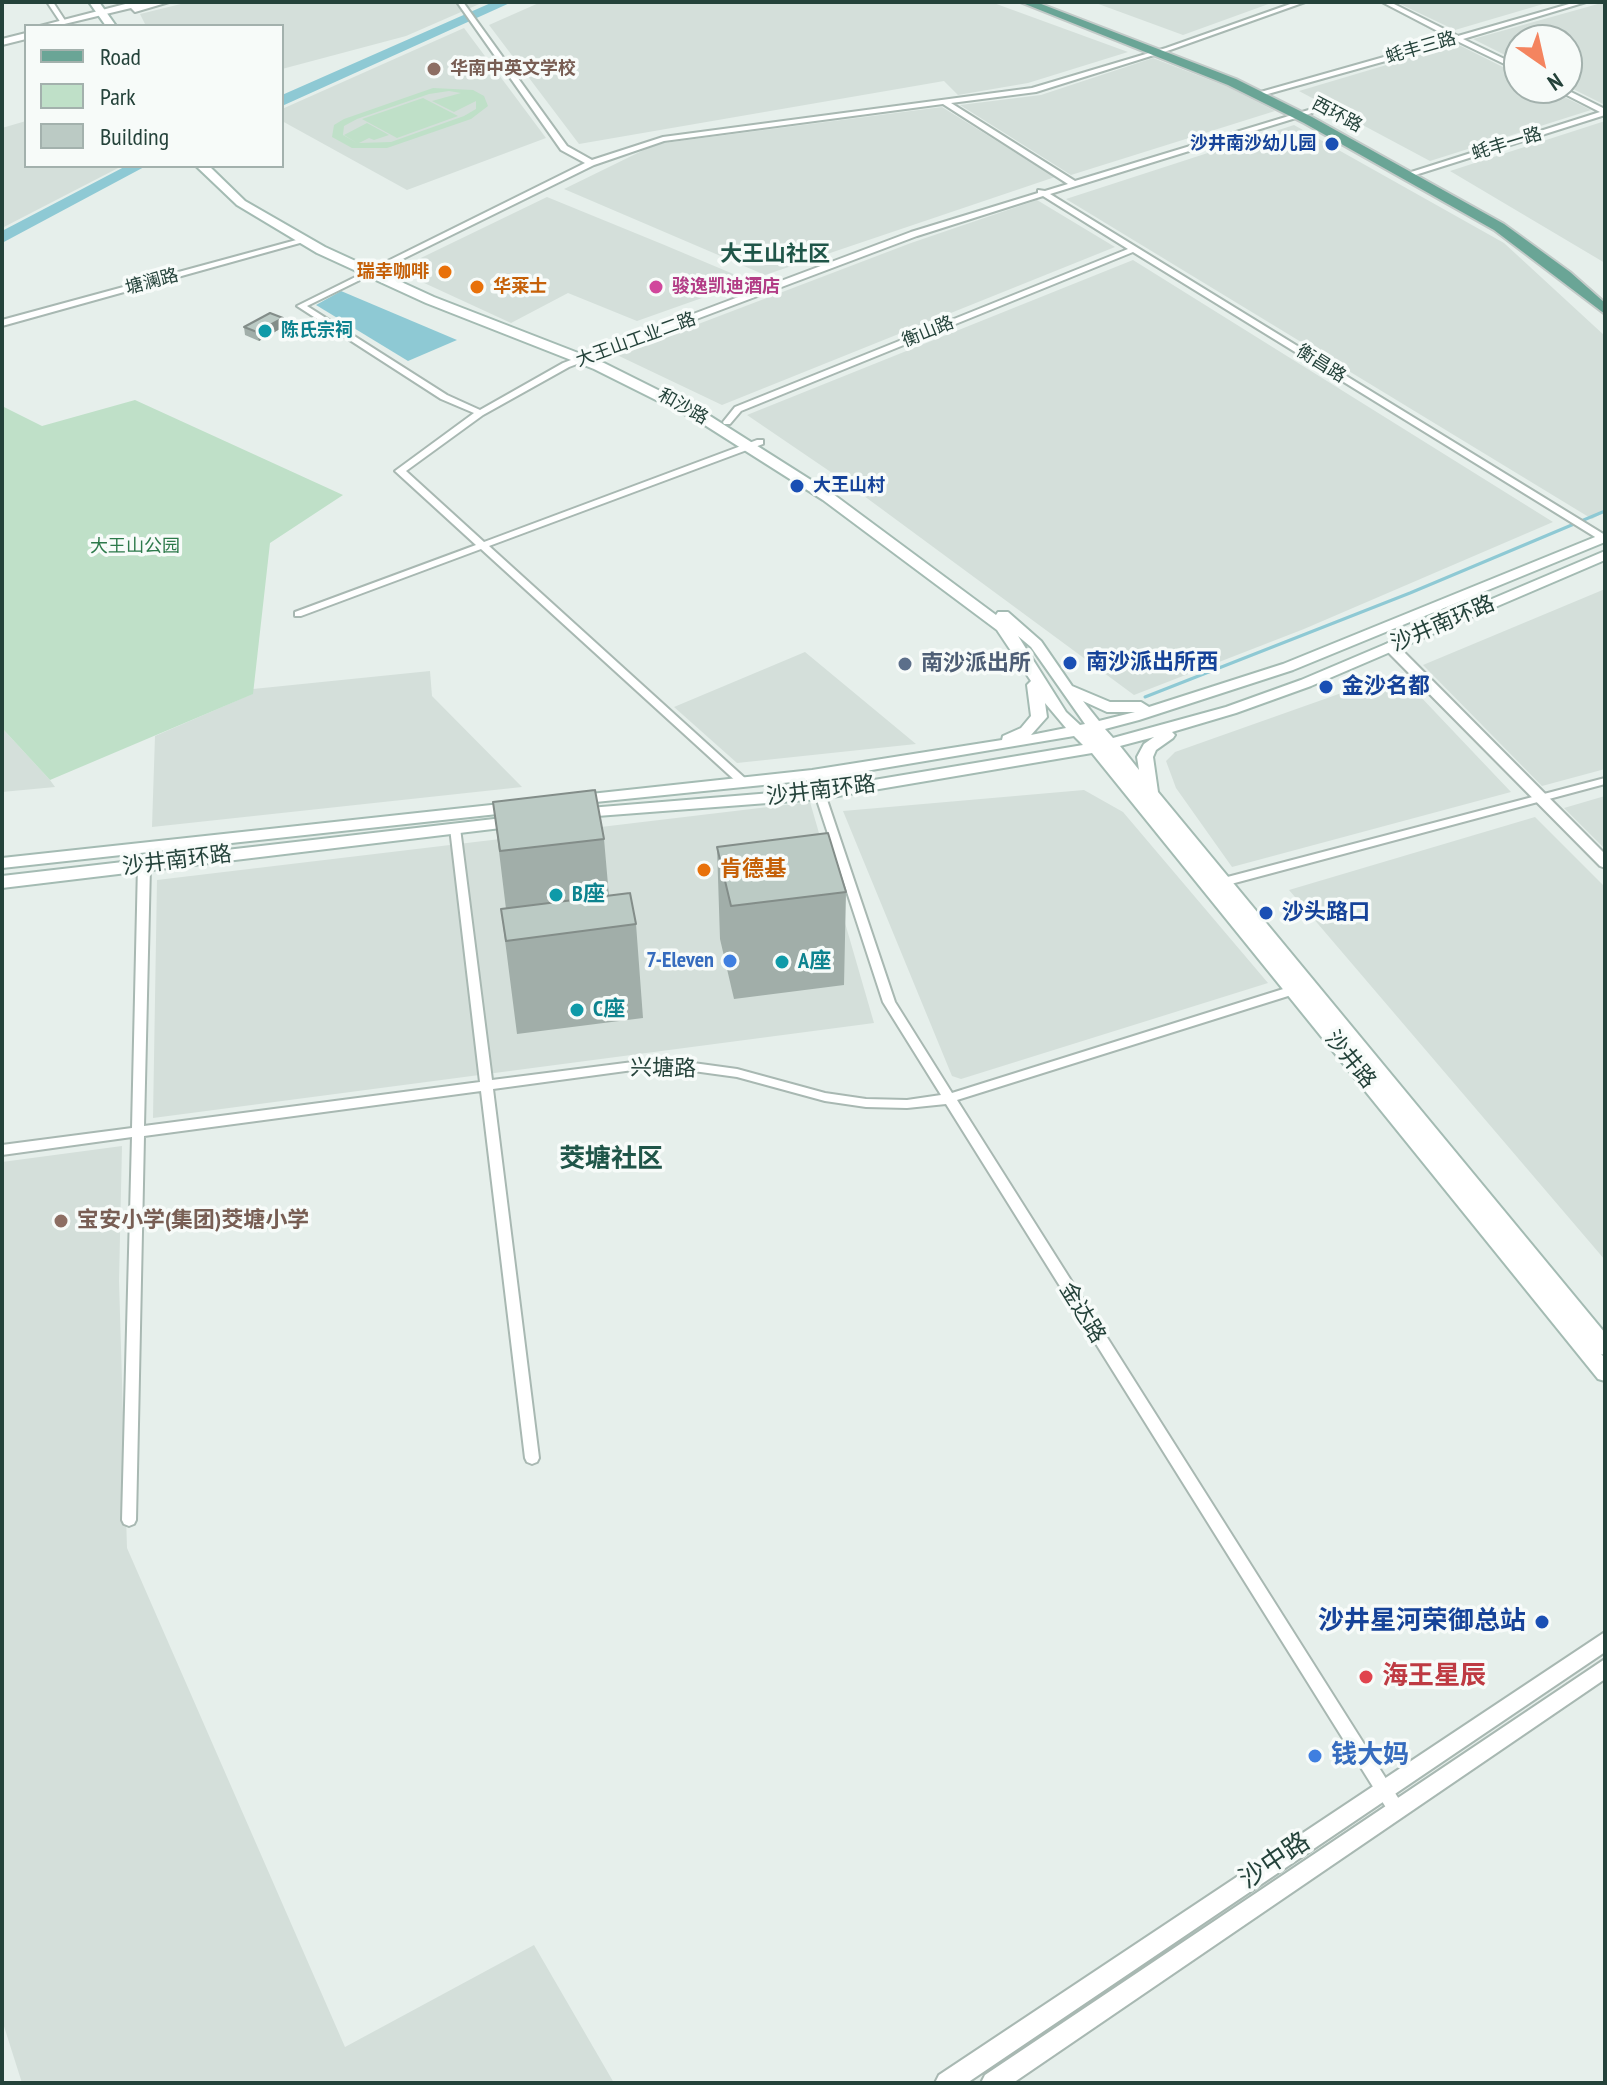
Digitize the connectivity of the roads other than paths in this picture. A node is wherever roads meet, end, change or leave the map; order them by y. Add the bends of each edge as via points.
1 (50, 2) edge
2 (94, 2) edge
3 (144, 2) edge
4 (165, 2) edge
5 (460, 2) edge
6 (1026, 2) edge
7 (1046, 2) edge
8 (1302, 2) edge
9 (1385, 2) edge
10 (1573, 2) edge
11 (1583, 2) edge
12 (109, 13) edge
13 (65, 24) edge
14 (24, 34) edge
15 (1455, 37) junction
16 (2, 39) edge
17 (1162, 50) junction
18 (1503, 61) edge
19 (1263, 92) junction
20 (945, 102) junction
21 (1583, 102) edge
22 (1299, 111) junction
23 (1605, 113) edge
24 (591, 163) junction
25 (204, 168) edge
26 (215, 168) edge
27 (1415, 172) junction
28 (1071, 182) junction
29 (1041, 192) junction
30 (303, 241) junction
31 (1134, 249) junction
32 (372, 271) junction
33 (1605, 295) edge
34 (1605, 310) edge
35 (2, 323) edge
36 (580, 358) junction
37 (480, 413) junction
38 (727, 422) junction
39 (754, 444) junction
40 (1604, 537) edge
41 (482, 545) junction
42 (1605, 555) edge
43 (298, 614) dead end
44 (1390, 646) junction
45 (1032, 671) junction
46 (1065, 687) junction
47 (1211, 694) junction
48 (1190, 722) junction
49 (1095, 727) junction
50 (1077, 731) junction
51 (1103, 746) junction
52 (990, 747) junction
53 (1605, 781) edge
54 (743, 782) junction
55 (820, 794) junction
56 (1153, 797) junction
57 (1541, 798) junction
58 (549, 810) junction
59 (455, 828) junction
60 (2, 863) edge
61 (1605, 863) edge
62 (144, 865) junction
63 (2, 882) edge
64 (1216, 884) junction
65 (1301, 988) junction
66 (486, 1086) junction
67 (947, 1099) junction
68 (138, 1132) junction
69 (2, 1150) edge
70 (1605, 1347) edge
71 (1605, 1373) edge
72 (532, 1458) dead end
73 (129, 1520) dead end
74 (1605, 1641) edge
75 (1605, 1668) edge
76 (1383, 1789) junction
77 (1396, 1809) junction
78 (1004, 2044) junction
79 (1007, 2079) edge
80 (947, 2083) edge

1 - 13 street
2 - 12 main road
3 - 12 street
4 - 12 street
5 - 24 street via 564,148
6 - 17 main road, 西环路
7 - 17 main road, 西环路
8 - 17 street
9 - 15 street
10 - 15 street, 蚝丰三路
11 - 15 street, 蚝丰三路
12 - 13 street
14 - 16 street
15 - 18 street
15 - 19 street, 蚝丰三路
17 - 19 main road, 西环路
17 - 20 street via 1033,90
19 - 22 main road, 西环路
20 - 24 street via 663,139
20 - 28 street
21 - 23 street
22 - 27 main road, 西环路
22 - 28 street, 大王山工业二路
23 - 27 street, 蚝丰一路
24 - 32 street
25 - 30 main road, 和沙路 via 241,203
26 - 32 main road, 和沙路 via 274,216
27 - 33 main road, 西环路 via 1545,246
27 - 34 main road, 西环路 via 1532,250
28 - 29 street, 大王山工业二路
29 - 31 street, 衡昌路
29 - 36 street, 大王山工业二路
30 - 32 main road, 和沙路
30 - 35 street, 塘澜路
31 - 38 street, 衡山路 via 738,409
31 - 40 street, 衡昌路
32 - 36 main road, 和沙路
32 - 37 street via 301,306 444,397
36 - 37 street, 大王山工业二路
36 - 38 main road, 和沙路 via 655,383
36 - 39 main road, 和沙路
37 - 41 street, 大王山工业二路 via 400,471
38 - 39 main road, 和沙路
39 - 41 street
39 - 45 main road, 和沙路 via 1002,627
39 - 46 main road, 和沙路 via 838,492 1013,622 1036,644
40 - 47 main road, 沙井南环路
41 - 43 street
41 - 54 street
42 - 44 main road, 沙井南环路
44 - 48 main road, 沙井南环路 via 1306,683
44 - 57 street
45 - 50 main road, 和沙路
45 - 52 main road via 1040,712 1036,723
46 - 47 main road via 1098,705 1124,709
46 - 49 main road, 和沙路
47 - 49 main road, 沙井南环路
48 - 51 main road, 沙井南环路
48 - 56 main road via 1147,751
49 - 50 main road, 沙井南环路
49 - 51 main road, 和沙路
50 - 51 main road, 和沙路
50 - 52 main road, 沙井南环路
51 - 55 main road, 沙井南环路
51 - 56 main road, 沙井路
51 - 64 main road, 沙井路
52 - 54 main road, 沙井南环路
53 - 57 street
54 - 58 main road, 沙井南环路
55 - 58 main road, 沙井南环路
55 - 67 street, 金达路 via 889,1002
56 - 64 main road, 沙井路
57 - 61 street
57 - 64 street
58 - 59 main road, 沙井南环路
58 - 60 main road, 沙井南环路
59 - 62 main road, 沙井南环路
59 - 66 street
62 - 63 main road, 沙井南环路
62 - 68 street
64 - 65 main road, 沙井路
65 - 67 street, 兴塘路
65 - 70 main road, 沙井路
65 - 71 main road, 沙井路
66 - 67 street, 兴塘路 via 633,1066 686,1066 866,1103
66 - 68 street, 兴塘路
66 - 72 street
67 - 76 street, 金达路
68 - 69 street, 兴塘路
68 - 73 street
74 - 76 street, 沙中路
75 - 77 street, 沙中路
76 - 77 street, 金达路
76 - 78 street, 沙中路
77 - 79 street, 沙中路
78 - 79 street
78 - 80 street, 沙中路

